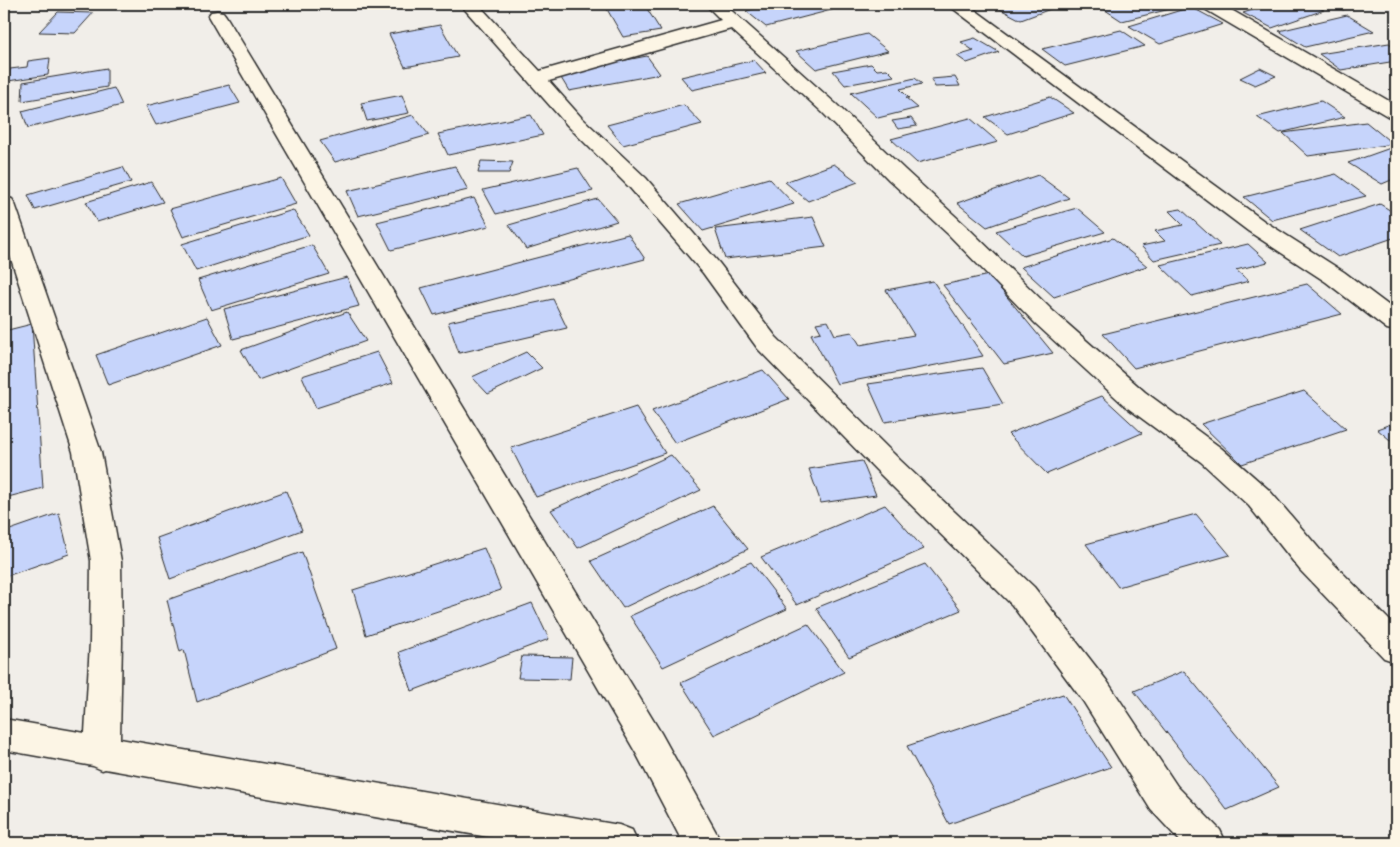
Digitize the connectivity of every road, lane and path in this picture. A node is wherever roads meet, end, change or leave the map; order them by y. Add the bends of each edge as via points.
1 (469, 4) edge
2 (714, 4) edge
3 (956, 4) edge
4 (1209, 4) edge
5 (217, 16) dead end
6 (735, 22) junction
7 (537, 78) junction
8 (1396, 113) edge
9 (5, 210) edge
10 (1396, 322) edge
11 (1396, 648) edge
12 (4, 735) edge
13 (102, 754) junction
14 (619, 843) edge
15 (703, 843) edge
16 (1207, 843) edge

1 - 7 street
2 - 6 street
3 - 10 street via 1256,226 1335,277
4 - 8 street
5 - 15 street via 644,735
6 - 7 street
6 - 11 street via 957,230 1045,318 1135,399 1211,455 1259,498 1311,561
7 - 16 street via 638,183 711,268 767,343 1023,596 1095,691 1164,798
9 - 13 street via 87,452 106,561
12 - 13 street
13 - 14 street

